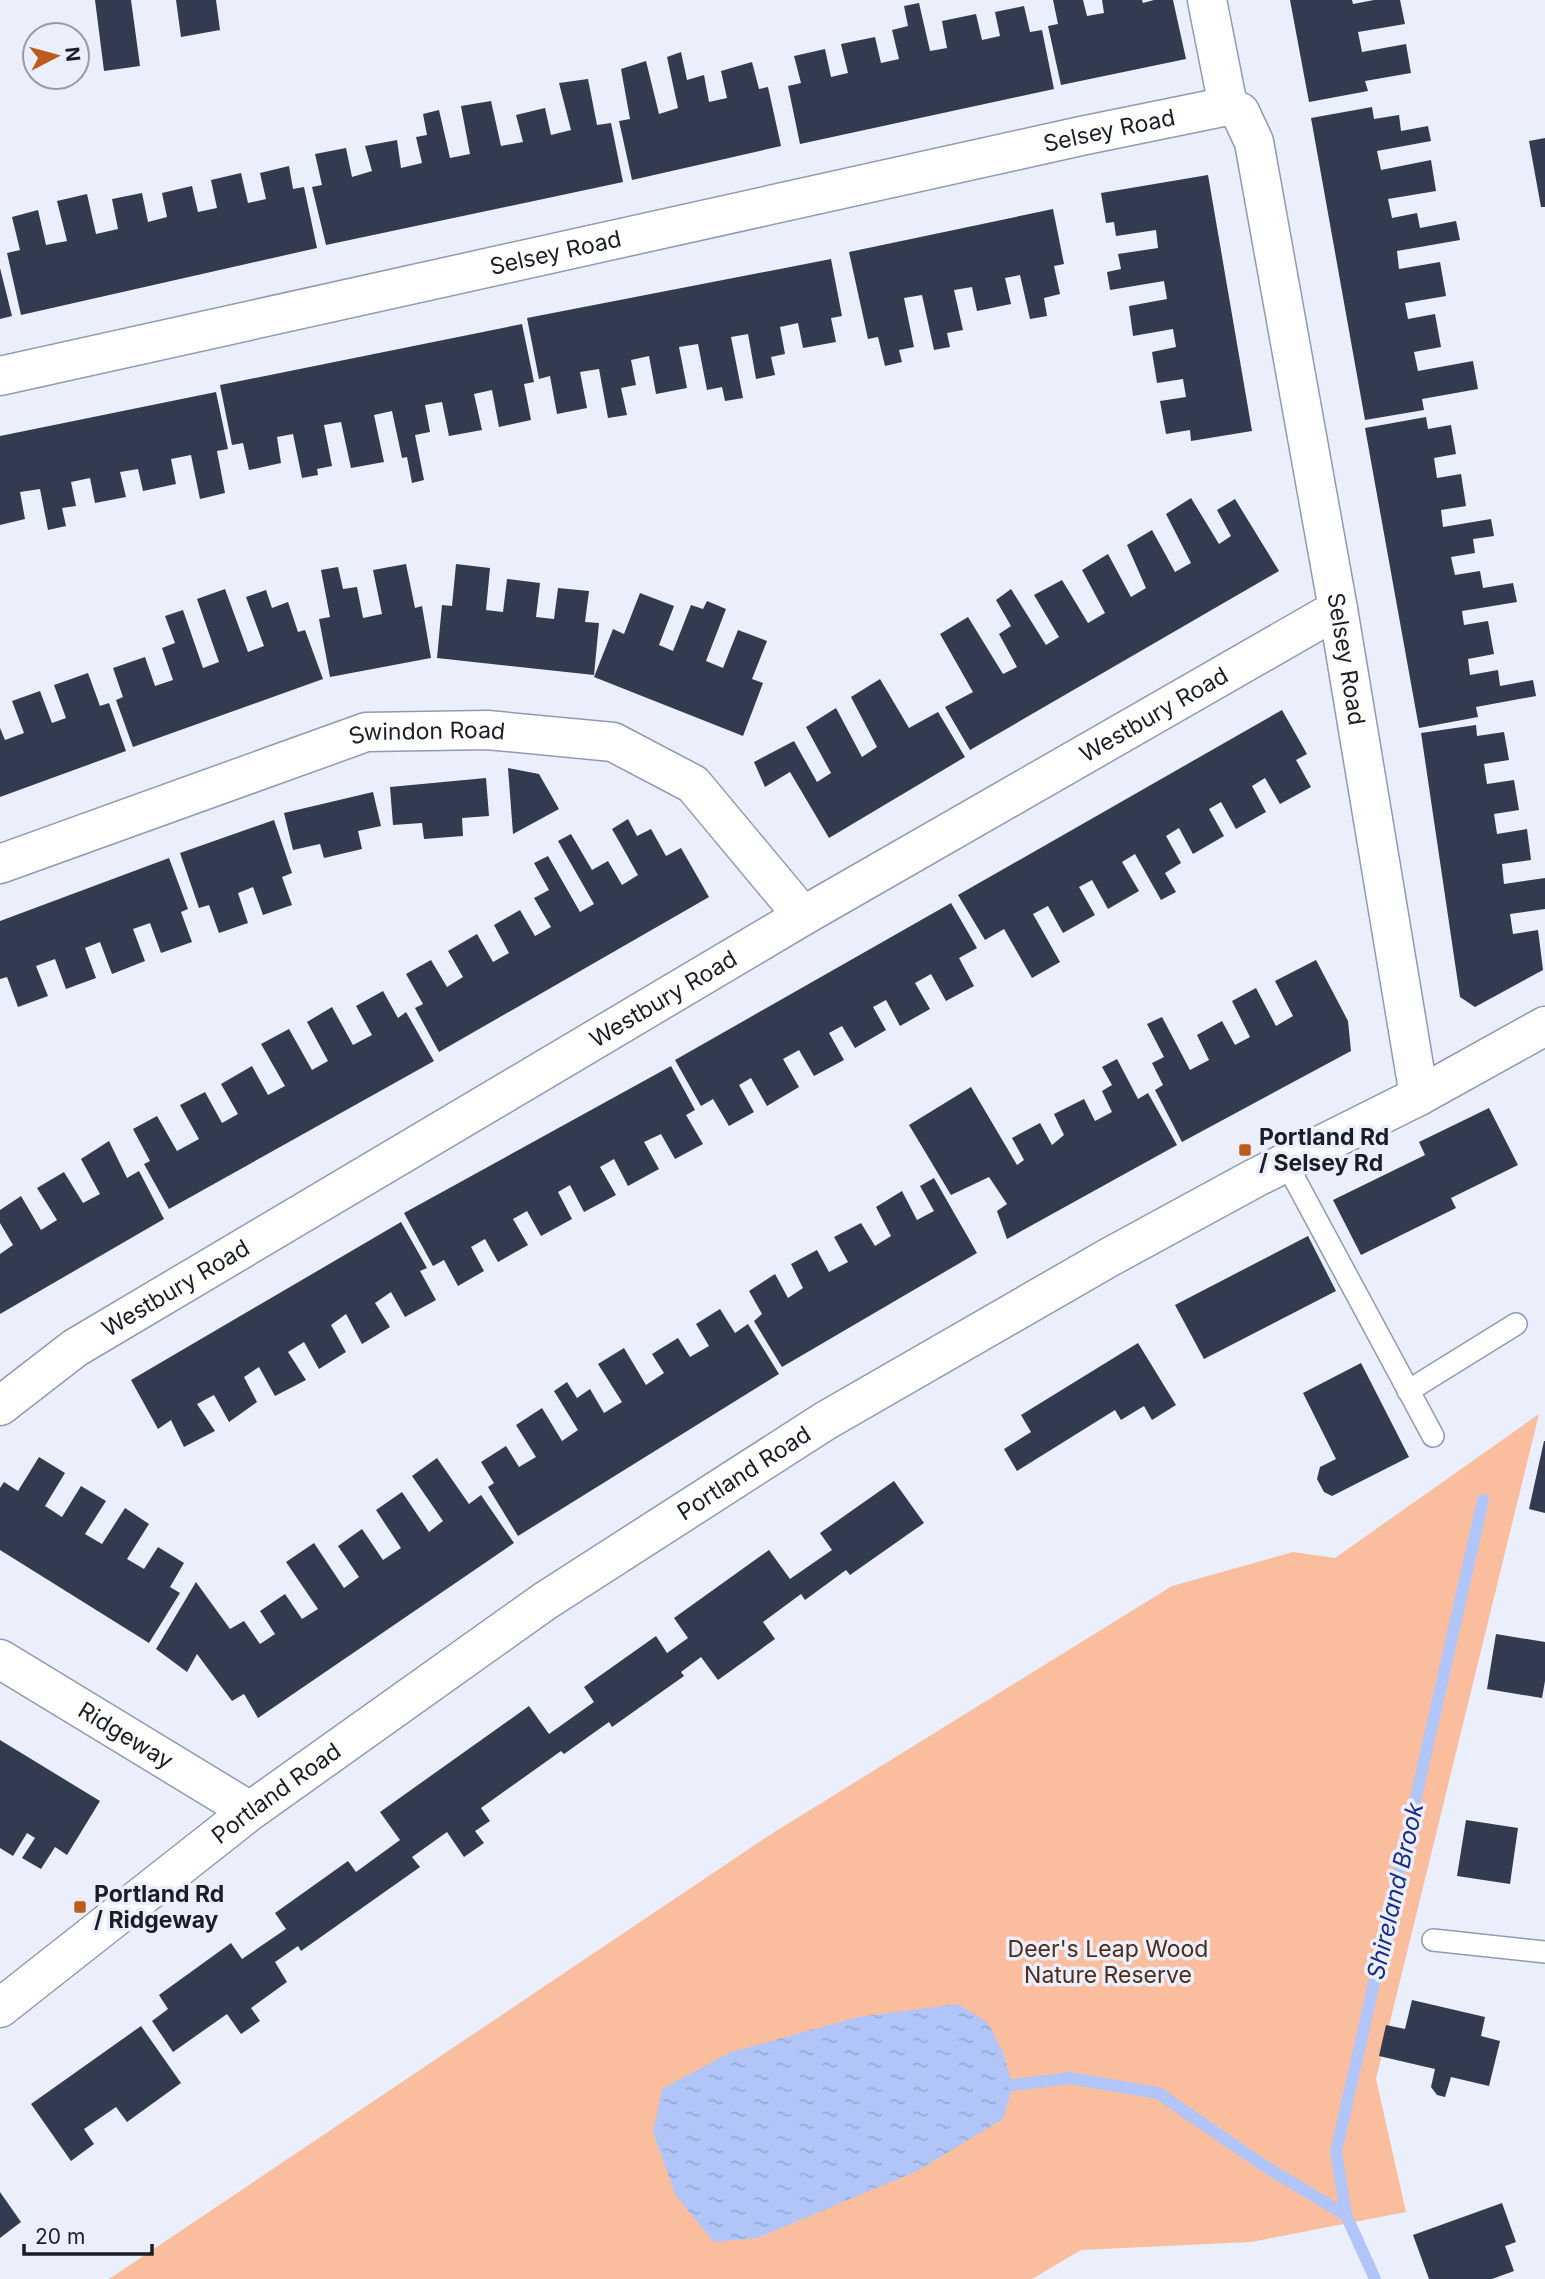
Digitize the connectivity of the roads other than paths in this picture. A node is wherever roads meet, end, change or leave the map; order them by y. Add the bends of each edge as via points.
1 (1207, 0) edge
2 (1228, 106) junction
3 (0, 376) edge
4 (1338, 610) junction
5 (0, 864) edge
6 (803, 916) junction
7 (1545, 1026) edge
8 (1419, 1096) junction
9 (1286, 1163) junction
10 (1516, 1324) dead end
11 (1408, 1391) junction
12 (0, 1406) edge
13 (1433, 1436) dead end
14 (0, 1659) edge
15 (250, 1811) junction
16 (1433, 1940) dead end
17 (1545, 1952) edge
18 (0, 2008) edge

1 - 2 street
2 - 3 street, Selsey Road
2 - 4 street, Selsey Road via 1240,112 1254,142
4 - 6 street, Westbury Road
4 - 8 street, Selsey Road
5 - 6 street, Swindon Road via 366,732 487,730 613,742 693,784
6 - 12 street, Westbury Road via 75,1348
7 - 8 street, Portland Road
8 - 9 street, Portland Road
9 - 11 lane
9 - 15 street, Portland Road via 1108,1258 825,1421 545,1601
10 - 11 lane
11 - 13 lane
14 - 15 street, Ridgeway
15 - 18 street, Portland Road
16 - 17 lane

